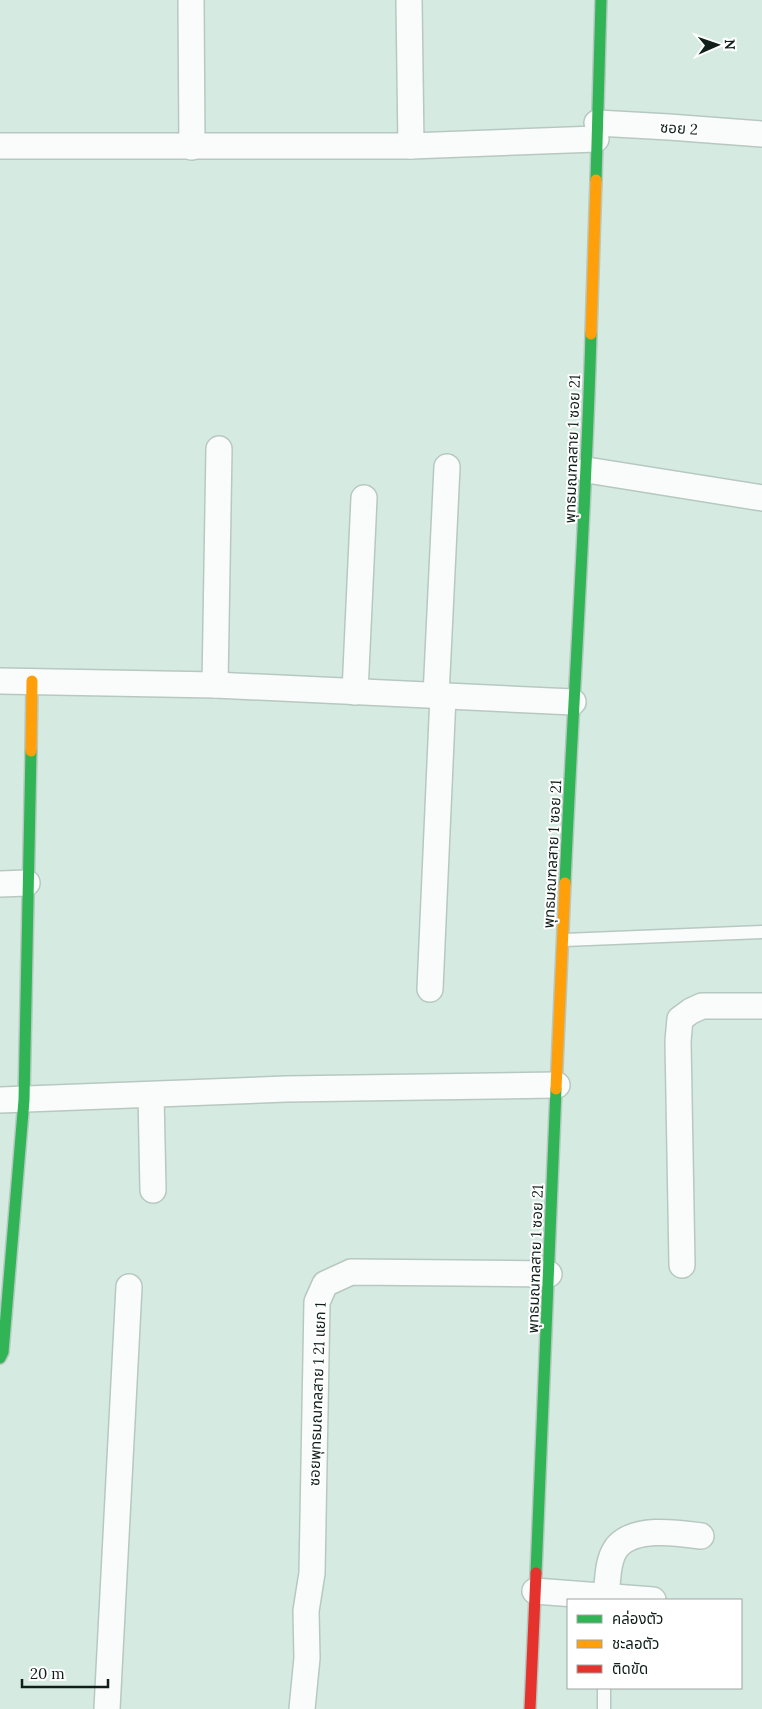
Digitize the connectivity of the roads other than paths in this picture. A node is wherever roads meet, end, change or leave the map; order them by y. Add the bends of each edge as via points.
1 (192, 0) edge
2 (409, 0) edge
3 (601, 0) edge
4 (597, 131) junction
5 (762, 134) edge
6 (0, 146) edge
7 (411, 146) junction
8 (192, 147) junction
9 (219, 449) dead end
10 (447, 467) dead end
11 (587, 470) junction
12 (364, 498) dead end
13 (762, 498) edge
14 (0, 681) edge
15 (32, 681) junction
16 (215, 685) junction
17 (356, 692) junction
18 (439, 696) junction
19 (573, 702) junction
20 (27, 883) junction
21 (0, 884) edge
22 (762, 932) edge
23 (564, 940) junction
24 (430, 989) dead end
25 (762, 1006) edge
26 (557, 1085) junction
27 (151, 1095) junction
28 (12, 1100) edge
29 (153, 1190) dead end
30 (682, 1266) dead end
31 (549, 1274) junction
32 (129, 1287) dead end
33 (0, 1358) edge
34 (701, 1536) dead end
35 (535, 1591) junction
36 (606, 1596) junction
37 (640, 1599) edge
38 (604, 1689) edge
39 (106, 1709) edge
40 (302, 1709) edge
41 (530, 1709) edge
42 (604, 1709) edge

1 - 8 street
2 - 7 street
3 - 4 street, พุทธมณฑลสาย 1 ซอย 21
4 - 5 street, ซอย 2 via 669,126
4 - 7 street, ซอย 2
4 - 11 street, พุทธมณฑลสาย 1 ซอย 21
6 - 8 street, ซอย 2
7 - 8 street, ซอย 2
9 - 16 street
10 - 18 street
11 - 13 street
11 - 19 street, พุทธมณฑลสาย 1 ซอย 21
12 - 17 street
14 - 15 street
15 - 16 street
15 - 20 street
16 - 17 street
17 - 18 street
18 - 19 street
18 - 24 street
19 - 23 street, พุทธมณฑลสาย 1 ซอย 21
20 - 21 street
20 - 28 street
22 - 23 lane
23 - 26 street, พุทธมณฑลสาย 1 ซอย 21
25 - 30 street via 702,1006 680,1019
26 - 27 street
26 - 31 street, พุทธมณฑลสาย 1 ซอย 21
27 - 28 street
27 - 29 street
28 - 33 street via 3,1352
31 - 35 street, พุทธมณฑลสาย 1 ซอย 21
31 - 40 street, ซอยพุทธมณฑลสาย 1 21 แยก 1 via 351,1272 326,1284 318,1302 312,1573 306,1611 307,1658
32 - 39 street
34 - 36 street via 665,1532 629,1538 617,1547 609,1565
35 - 36 street
35 - 41 street, พุทธมณฑลสาย 1 ซอย 21
36 - 37 street
38 - 42 lane

